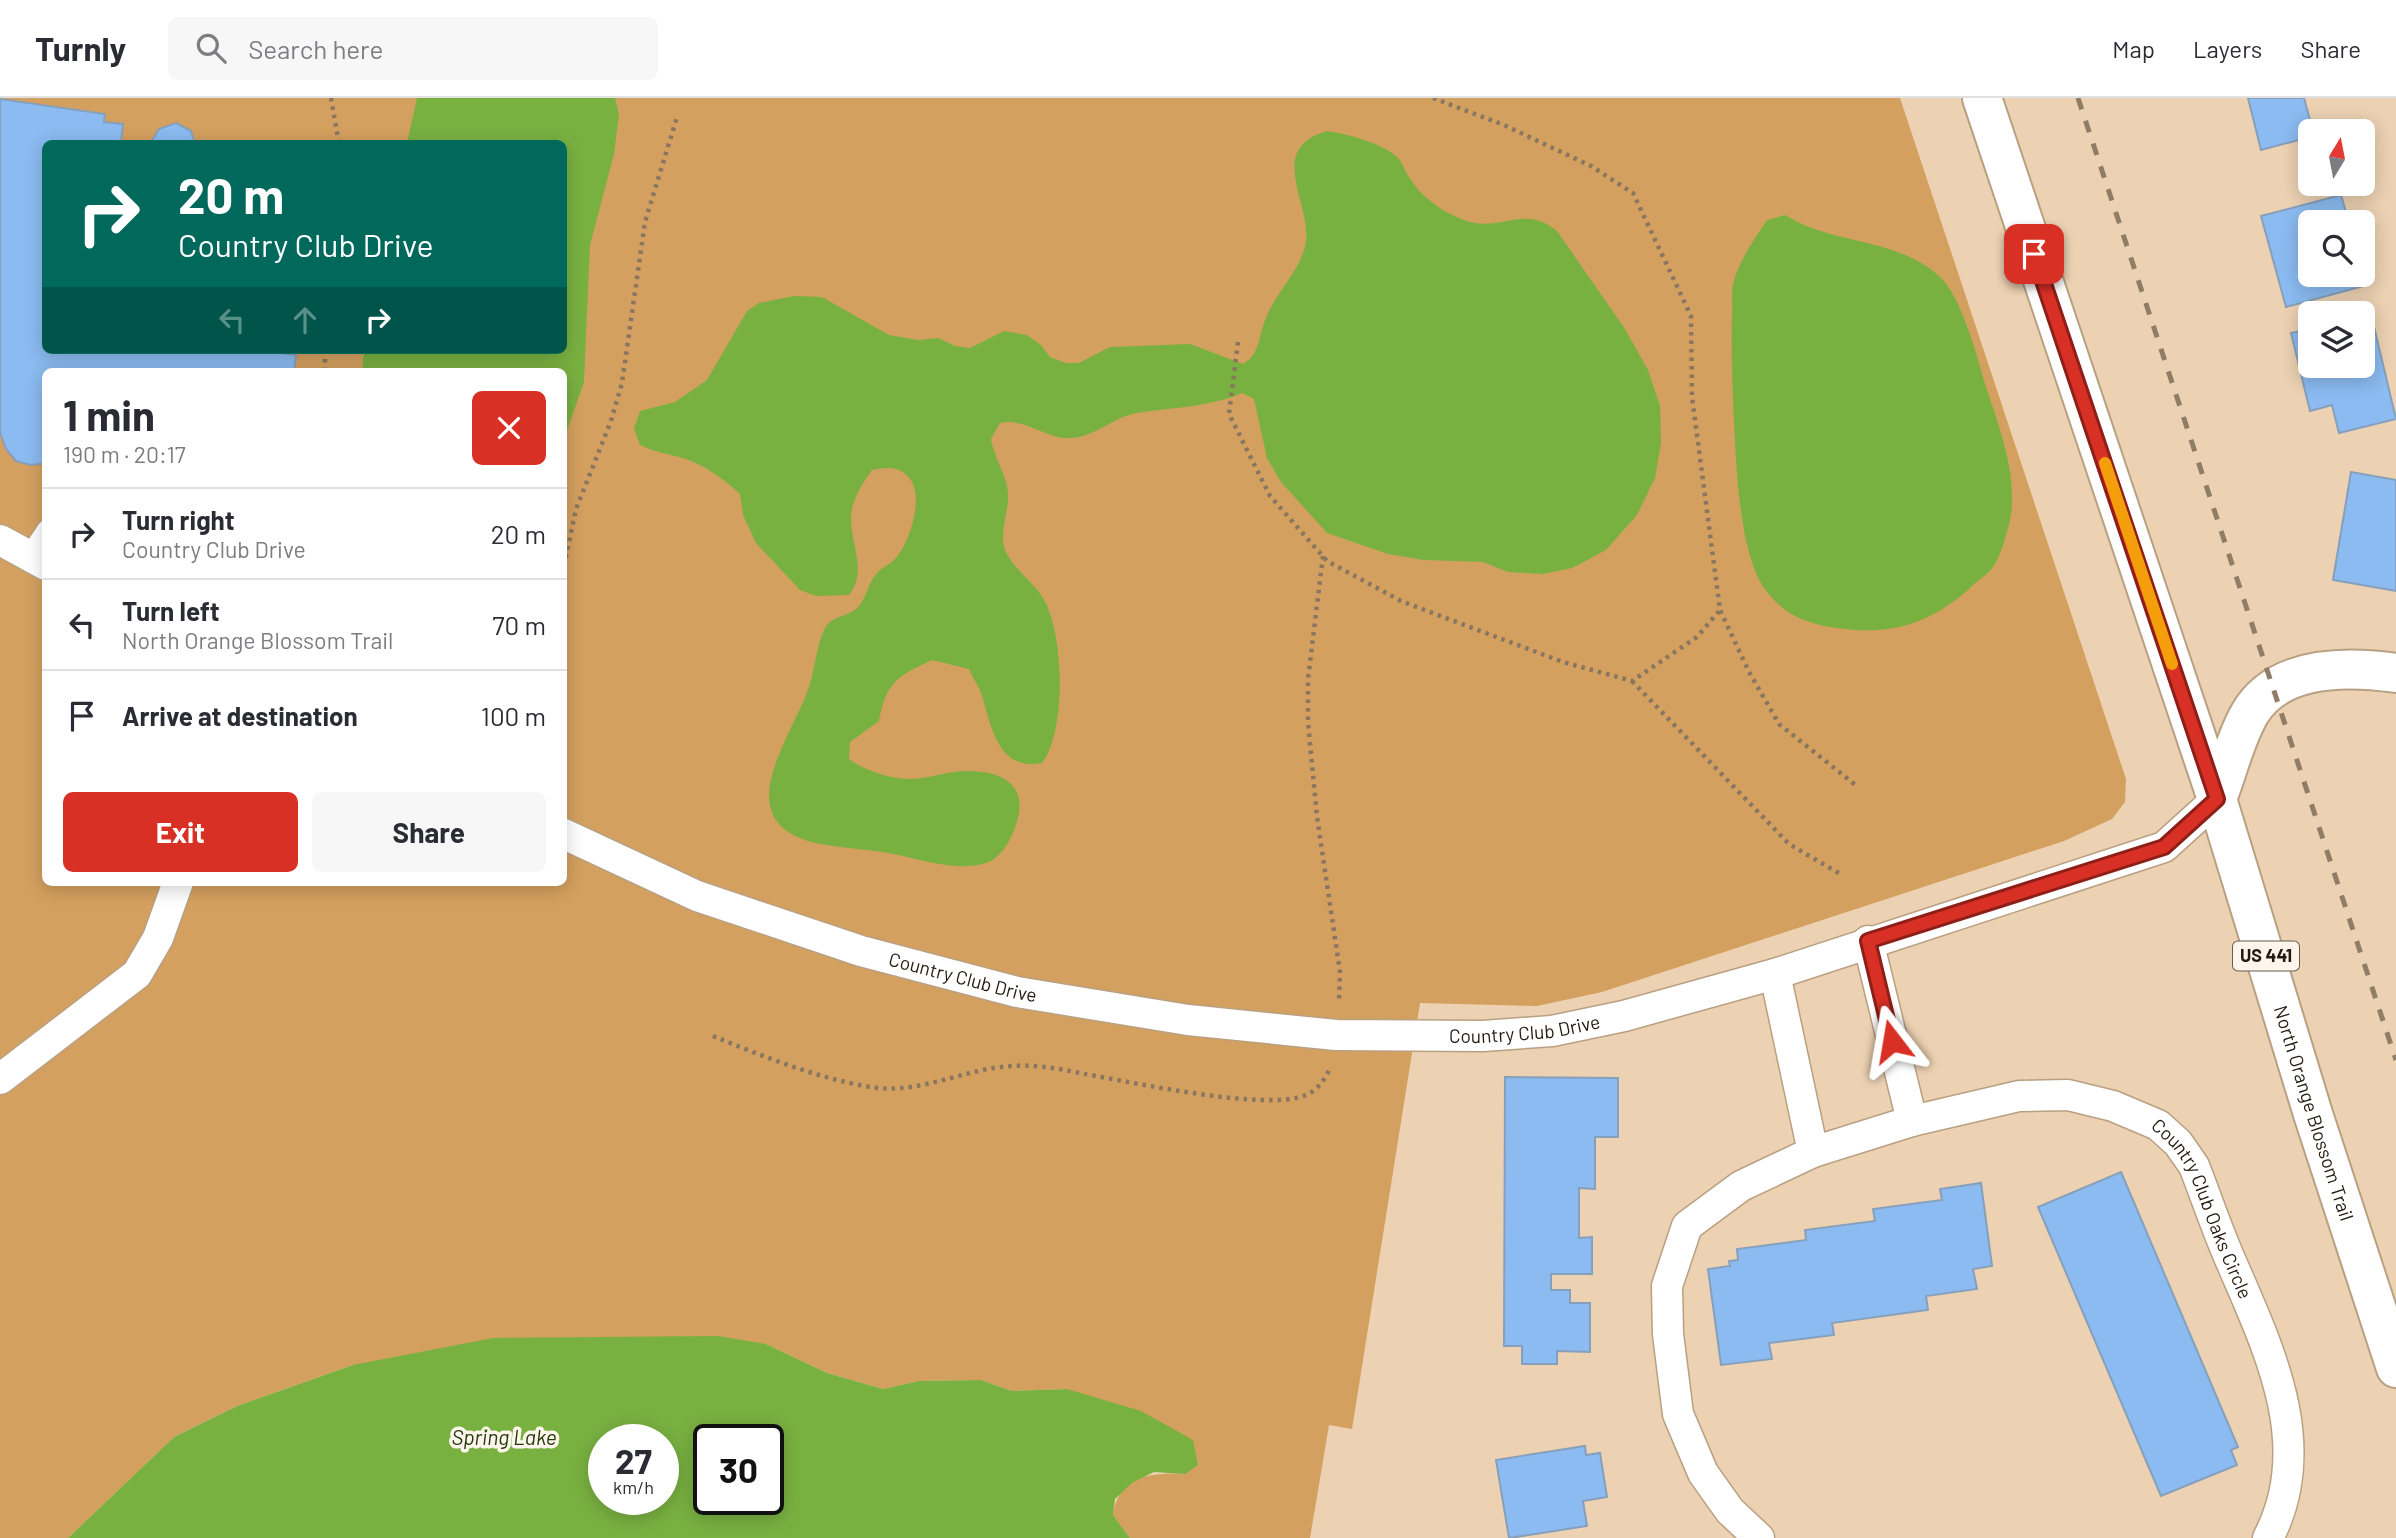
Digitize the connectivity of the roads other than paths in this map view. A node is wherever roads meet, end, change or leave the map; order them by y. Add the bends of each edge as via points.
1 (1982, 98) edge
2 (0, 540) edge
3 (42, 541) edge
4 (36, 560) edge
5 (2396, 673) edge
6 (2217, 799) junction
7 (567, 835) edge
8 (177, 886) edge
9 (1868, 941) junction
10 (1775, 974) junction
11 (0, 1079) edge
12 (1912, 1121) junction
13 (1813, 1152) junction
14 (2396, 1368) edge
15 (1759, 1538) edge
16 (2268, 1538) edge

1 - 6 main road, North Orange Blossom Trail / US 441
2 - 4 street
3 - 4 lane
5 - 6 main road, Country Club Drive via 2330,670 2272,686 2250,713
6 - 9 street, Country Club Drive via 2164,847
6 - 14 main road, North Orange Blossom Trail / US 441
7 - 10 street, Country Club Drive via 697,896 861,951 1004,988 1188,1020 1336,1035 1483,1036 1552,1031
8 - 11 street via 158,938 137,974
9 - 10 street, Country Club Drive
9 - 12 street
10 - 13 street
12 - 13 street, Country Club Oaks Circle
12 - 16 street, Country Club Oaks Circle via 2019,1096 2068,1095 2113,1106 2158,1125 2178,1143 2194,1166 2271,1355 2283,1398 2287,1486
13 - 15 street, Country Club Oaks Circle via 1741,1186 1687,1227 1667,1286 1678,1414 1703,1473 1730,1511

